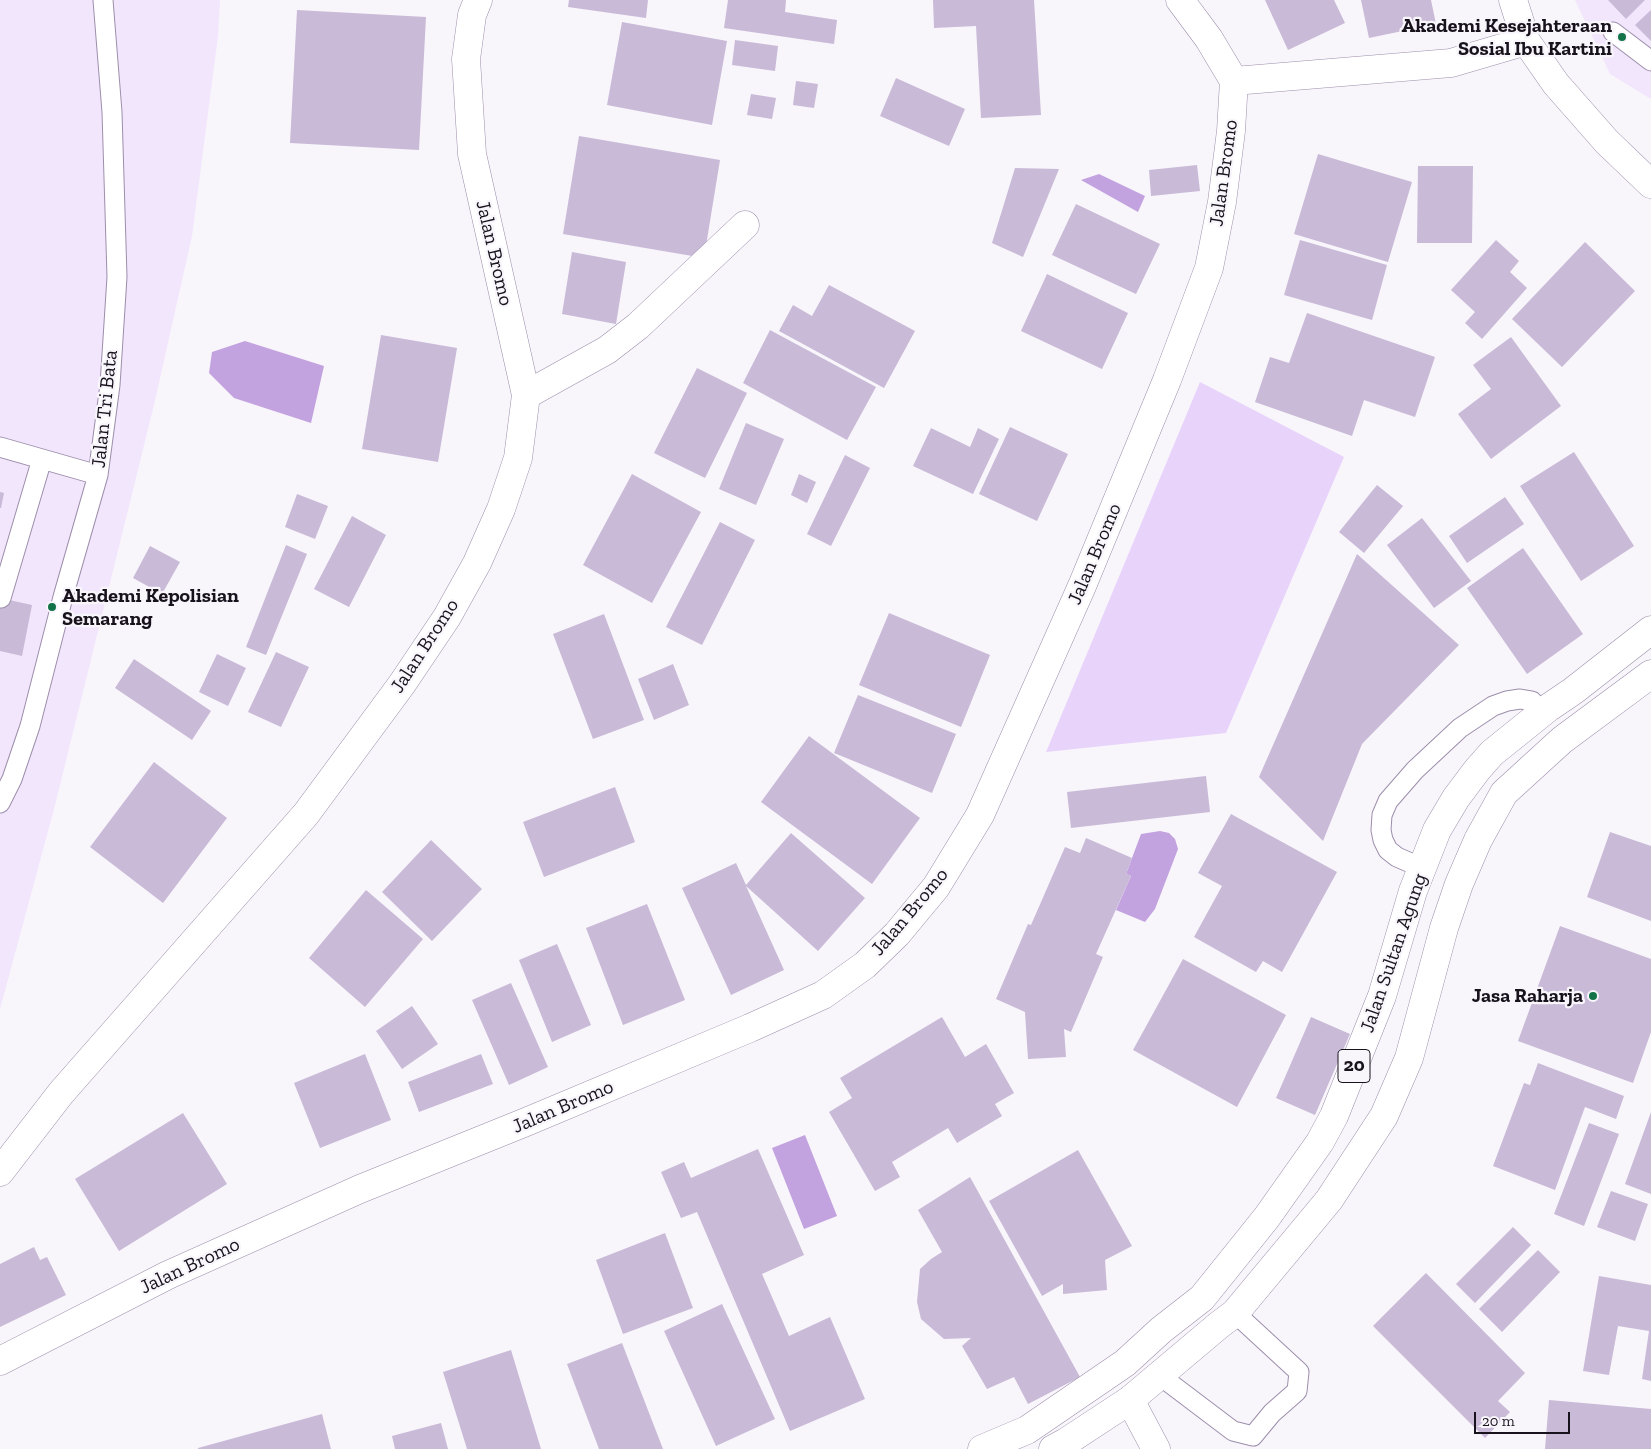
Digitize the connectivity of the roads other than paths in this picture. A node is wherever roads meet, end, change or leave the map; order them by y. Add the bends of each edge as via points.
1 (103, 0) edge
2 (478, 0) edge
3 (1180, 0) edge
4 (1513, 0) edge
5 (1612, 32) dead end
6 (1526, 41) junction
7 (1651, 61) edge
8 (1234, 81) junction
9 (1651, 184) edge
10 (745, 225) dead end
11 (526, 395) junction
12 (0, 447) edge
13 (42, 459) junction
14 (98, 476) junction
15 (1, 598) edge
16 (1651, 630) edge
17 (1651, 674) edge
18 (1541, 713) junction
19 (6, 773) edge
20 (0, 803) edge
21 (1422, 868) junction
22 (0, 1172) edge
23 (1235, 1314) junction
24 (0, 1361) edge
25 (1159, 1375) junction
26 (1130, 1400) junction
27 (982, 1449) edge
28 (1054, 1449) edge
29 (1156, 1449) edge

1 - 14 lane, Jalan Tri Bata via 112,112 117,276 110,385
2 - 11 main road, Jalan Bromo via 472,14 466,59 472,154
3 - 8 main road
4 - 6 main road
5 - 7 lane
6 - 8 main road via 1452,63
6 - 9 main road via 1582,114
8 - 24 main road, Jalan Bromo via 1222,202 1209,268 1167,380 1082,586 980,815 936,887 897,934 865,965 823,995 360,1189 168,1275
10 - 11 main road via 638,326 607,350
11 - 22 main road, Jalan Bromo via 518,458 478,563 402,684 306,814 61,1093
12 - 13 lane
13 - 14 lane
13 - 15 lane
14 - 19 lane, Jalan Tri Bata via 30,726
16 - 18 main road, Jalan Sultan Agung / 20
17 - 23 main road, Jalan Sultan Agung / 20 via 1562,740 1504,793 1459,884 1408,1058 1384,1116 1329,1200
18 - 21 main road, Jalan Sultan Agung / 20 via 1492,753 1477,770 1437,830
18 - 21 lane via 1532,701 1520,699 1493,706 1460,728 1415,770 1388,801 1382,815 1381,830 1388,850
19 - 20 lane, Jalan Tri Bata
21 - 27 main road, Jalan Sultan Agung / 20 via 1382,996 1334,1116 1320,1142 1267,1217 1202,1298 1125,1363 1027,1430
23 - 25 main road, Jalan Sultan Agung / 20
23 - 25 lane via 1299,1372 1297,1391 1253,1436 1233,1431
25 - 26 main road, Jalan Sultan Agung / 20
26 - 28 main road, Jalan Sultan Agung / 20
26 - 29 main road

